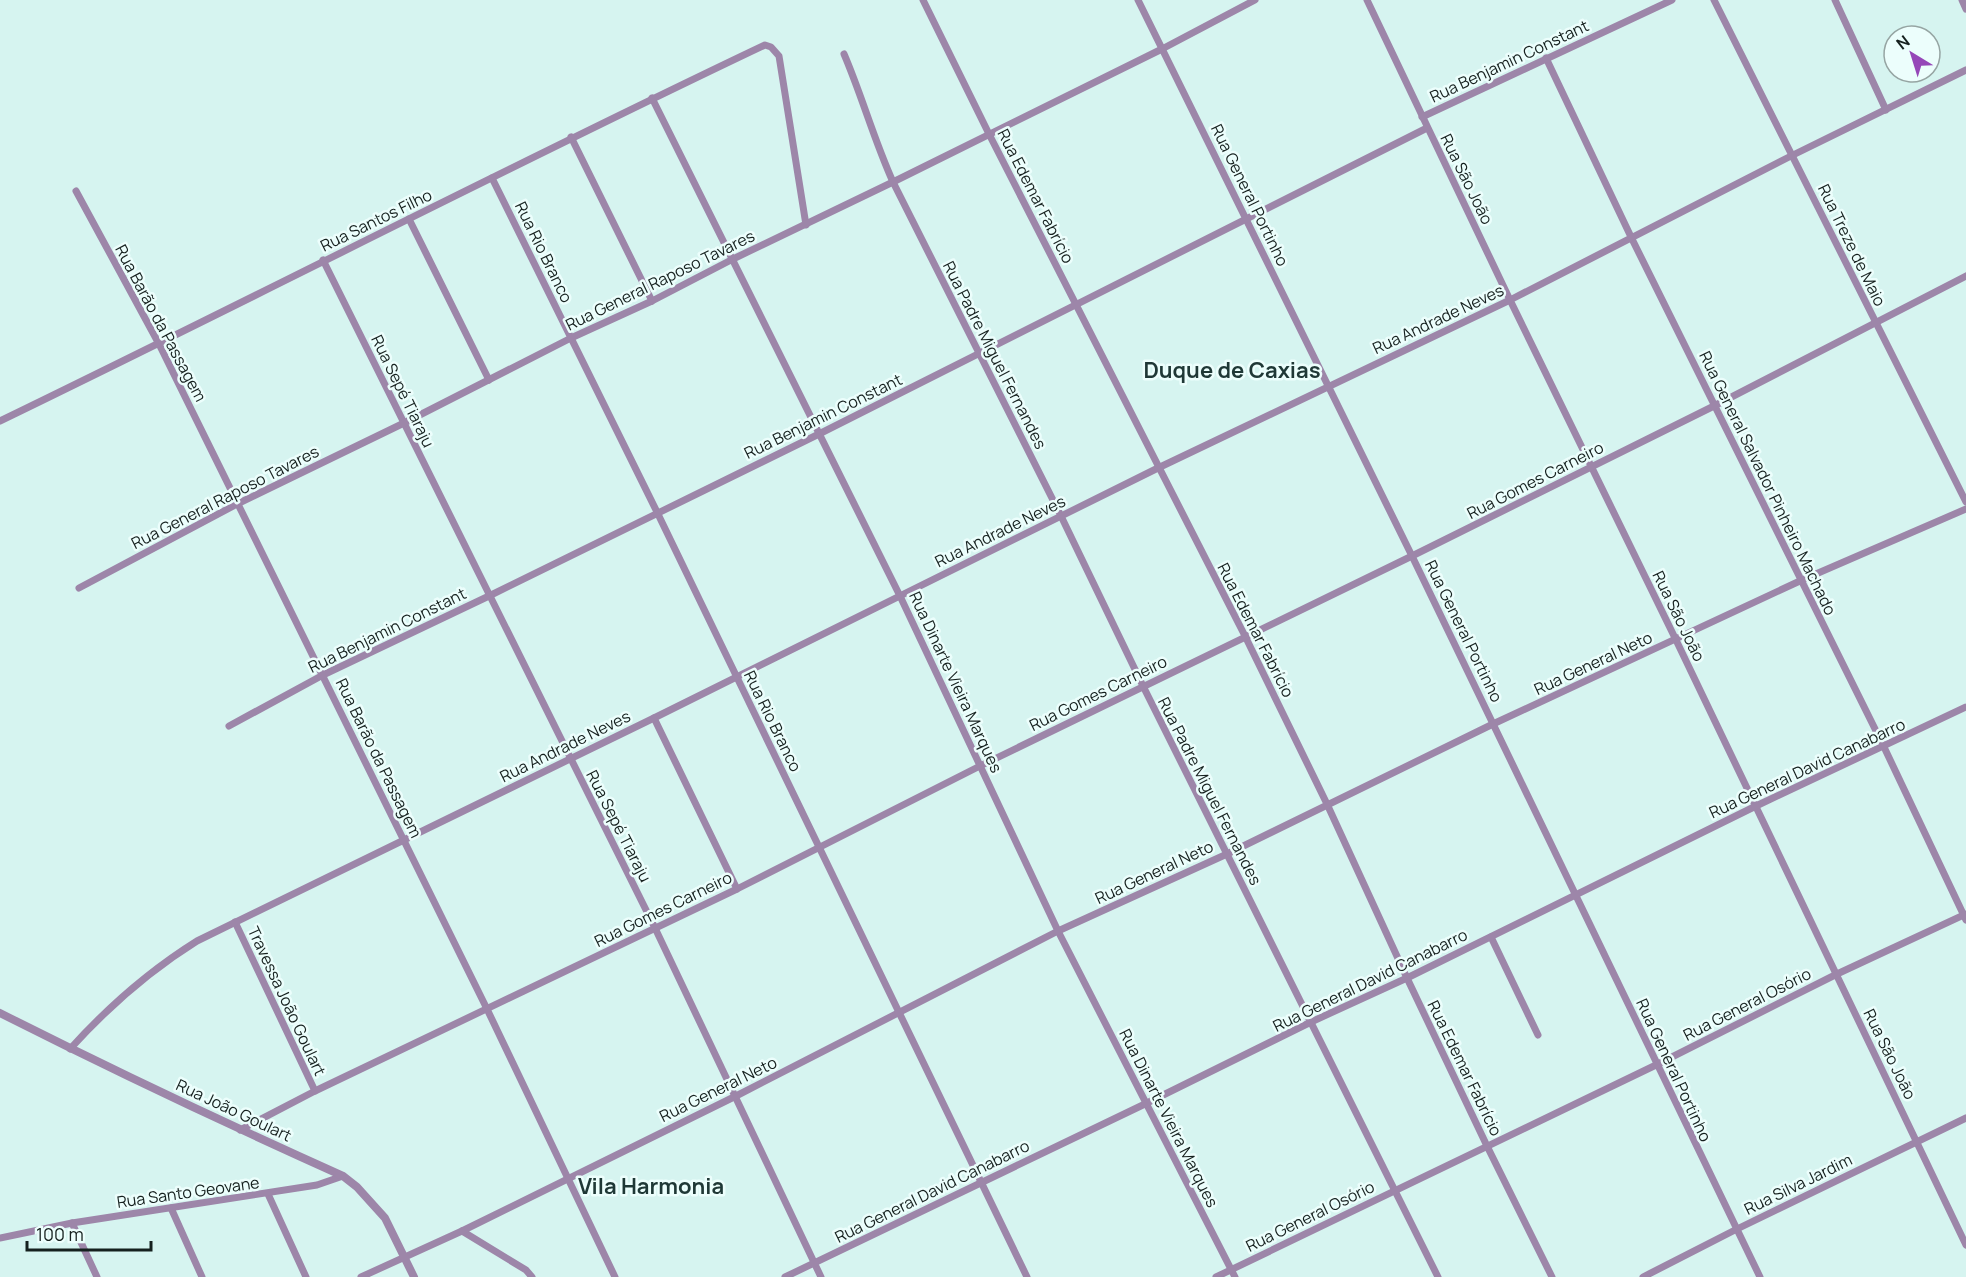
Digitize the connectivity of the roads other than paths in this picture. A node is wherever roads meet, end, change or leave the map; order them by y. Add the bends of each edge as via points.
1 (923, 0) edge
2 (1138, 0) edge
3 (1255, 0) edge
4 (1367, 0) edge
5 (1672, 0) edge
6 (1714, 0) edge
7 (1835, 0) edge
8 (1962, 0) edge
9 (1966, 9) edge
10 (1162, 49) junction
11 (844, 54) dead end
12 (1546, 58) junction
13 (1966, 70) edge
14 (652, 98) junction
15 (1886, 110) junction
16 (1422, 117) junction
17 (1427, 128) junction
18 (989, 134) junction
19 (571, 137) junction
20 (1793, 155) junction
21 (492, 178) junction
22 (893, 182) junction
23 (76, 192) dead end
24 (409, 219) junction
25 (1248, 220) junction
26 (806, 225) junction
27 (1632, 239) junction
28 (733, 259) junction
29 (324, 260) junction
30 (1966, 276) edge
31 (1510, 300) junction
32 (652, 301) junction
33 (1077, 305) junction
34 (1875, 322) junction
35 (572, 338) junction
36 (159, 344) junction
37 (980, 354) junction
38 (489, 380) junction
39 (1328, 386) junction
40 (1714, 406) junction
41 (0, 421) edge
42 (404, 423) junction
43 (819, 434) junction
44 (1591, 466) junction
45 (1158, 468) junction
46 (1966, 502) edge
47 (237, 504) junction
48 (1966, 508) edge
49 (657, 512) junction
50 (1061, 516) junction
51 (1412, 556) junction
52 (1802, 580) junction
53 (79, 588) dead end
54 (489, 596) junction
55 (900, 596) junction
56 (1245, 636) junction
57 (1676, 640) junction
58 (323, 675) junction
59 (737, 676) junction
60 (1143, 686) junction
61 (1966, 707) edge
62 (654, 718) junction
63 (1494, 724) junction
64 (229, 726) dead end
65 (1884, 747) junction
66 (570, 759) junction
67 (980, 766) junction
68 (1327, 804) junction
69 (1756, 806) junction
70 (403, 839) junction
71 (819, 848) junction
72 (1227, 854) junction
73 (737, 889) junction
74 (1577, 895) junction
75 (1965, 916) edge
76 (235, 922) junction
77 (655, 928) junction
78 (1058, 932) junction
79 (1491, 937) junction
80 (1837, 974) junction
81 (1407, 978) junction
82 (487, 1009) junction
83 (0, 1013) edge
84 (900, 1013) junction
85 (1311, 1022) junction
86 (1538, 1035) dead end
87 (69, 1049) junction
88 (1656, 1065) junction
89 (315, 1091) junction
90 (736, 1096) junction
91 (1147, 1104) junction
92 (1966, 1118) edge
93 (240, 1130) junction
94 (1917, 1142) junction
95 (1487, 1146) junction
96 (343, 1176) junction
97 (569, 1177) junction
98 (980, 1184) junction
99 (1394, 1190) junction
100 (268, 1194) junction
101 (171, 1208) junction
102 (72, 1223) junction
103 (1735, 1230) junction
104 (462, 1231) junction
105 (0, 1238) edge
106 (1966, 1245) edge
107 (405, 1257) junction
108 (814, 1263) junction
109 (1233, 1273) edge
110 (97, 1277) edge
111 (202, 1277) edge
112 (306, 1277) edge
113 (361, 1277) edge
114 (414, 1277) edge
115 (532, 1277) edge
116 (615, 1277) edge
117 (785, 1277) edge
118 (821, 1277) edge
119 (1026, 1277) edge
120 (1216, 1277) edge
121 (1438, 1277) edge
122 (1552, 1277) edge
123 (1643, 1277) edge
124 (1760, 1277) edge

1 - 18 street, Rua Edemar Fabrício
2 - 10 street, Rua General Portinho
3 - 10 street, Rua General Raposo Tavares
4 - 16 street, Rua São João
5 - 12 street, Rua Benjamin Constant
6 - 20 street, Rua Treze de Maio
7 - 15 street
8 - 9 street
10 - 18 street, Rua General Raposo Tavares
10 - 25 street, Rua General Portinho
11 - 22 street, Rua Padre Miguel Fernandes
12 - 16 street, Rua Benjamin Constant
12 - 27 street, Rua General Salvador Pinheiro Machado
13 - 15 street, Rua Andrade Neves
14 - 19 street, Rua Santos Filho
14 - 26 street, Rua Santos Filho via 765,45 771,47 779,56
14 - 28 street, Rua Dinarte Vieira Marques
15 - 20 street, Rua Andrade Neves
16 - 17 street, Rua São João
17 - 25 street, Rua Benjamin Constant
17 - 31 street, Rua São João
18 - 22 street, Rua General Raposo Tavares
18 - 33 street, Rua Edemar Fabrício
19 - 21 street, Rua Santos Filho
19 - 32 street
20 - 27 street, Rua Andrade Neves
20 - 34 street, Rua Treze de Maio
21 - 24 street, Rua Santos Filho
21 - 35 street, Rua Rio Branco
22 - 26 street, Rua General Raposo Tavares
22 - 37 street, Rua Padre Miguel Fernandes
23 - 36 street, Rua Barão da Passagem
24 - 29 street, Rua Santos Filho
24 - 38 street
25 - 33 street, Rua Benjamin Constant
25 - 39 street, Rua General Portinho
26 - 28 street, Rua General Raposo Tavares
27 - 31 street, Rua Andrade Neves
27 - 40 street, Rua General Salvador Pinheiro Machado
28 - 32 street, Rua General Raposo Tavares
28 - 43 street, Rua Dinarte Vieira Marques
29 - 36 street, Rua Santos Filho
29 - 42 street, Rua Sepé Tiaraju
30 - 34 street, Rua Gomes Carneiro
31 - 39 street, Rua Andrade Neves
31 - 44 street, Rua São João
32 - 35 street, Rua General Raposo Tavares
33 - 37 street, Rua Benjamin Constant
33 - 45 street, Rua Edemar Fabrício
34 - 40 street, Rua Gomes Carneiro
34 - 46 street, Rua Treze de Maio
35 - 38 street, Rua General Raposo Tavares
35 - 49 street, Rua Rio Branco
36 - 41 street, Rua Santos Filho
36 - 47 street, Rua Barão da Passagem
37 - 43 street, Rua Benjamin Constant
37 - 50 street, Rua Padre Miguel Fernandes
38 - 42 street, Rua General Raposo Tavares
39 - 45 street, Rua Andrade Neves
39 - 51 street, Rua General Portinho
40 - 44 street, Rua Gomes Carneiro
40 - 52 street, Rua General Salvador Pinheiro Machado
42 - 47 street, Rua General Raposo Tavares
42 - 54 street, Rua Sepé Tiaraju
43 - 49 street, Rua Benjamin Constant
43 - 55 street, Rua Dinarte Vieira Marques
44 - 51 street, Rua Gomes Carneiro
44 - 57 street, Rua São João
45 - 50 street, Rua Andrade Neves
45 - 56 street, Rua Edemar Fabrício
47 - 53 street, Rua General Raposo Tavares
47 - 58 street, Rua Barão da Passagem
48 - 52 street, Rua General Neto
49 - 54 street, Rua Benjamin Constant
49 - 59 street, Rua Rio Branco
50 - 55 street, Rua Andrade Neves
50 - 60 street, Rua Padre Miguel Fernandes
51 - 56 street, Rua Gomes Carneiro
51 - 63 street, Rua General Portinho
52 - 57 street, Rua General Neto
52 - 65 street, Rua General Salvador Pinheiro Machado
54 - 58 street, Rua Benjamin Constant
54 - 66 street, Rua Sepé Tiaraju
55 - 59 street, Rua Andrade Neves
55 - 67 street, Rua Dinarte Vieira Marques
56 - 60 street, Rua Gomes Carneiro
56 - 68 street, Rua Edemar Fabrício
57 - 63 street, Rua General Neto
57 - 69 street, Rua São João
58 - 64 street, Rua Benjamin Constant
58 - 70 street, Rua Barão da Passagem
59 - 62 street, Rua Andrade Neves
59 - 71 street, Rua Rio Branco
60 - 67 street, Rua Gomes Carneiro
60 - 72 street, Rua Padre Miguel Fernandes
61 - 65 street, Rua General David Canabarro
62 - 66 street, Rua Andrade Neves
62 - 73 street
63 - 68 street, Rua General Neto
63 - 74 street, Rua General Portinho
65 - 69 street, Rua General David Canabarro
65 - 75 street, Rua General Salvador Pinheiro Machado
66 - 70 street, Rua Andrade Neves
66 - 77 street, Rua Sepé Tiaraju
67 - 71 street, Rua Gomes Carneiro
67 - 78 street, Rua Dinarte Vieira Marques
68 - 72 street, Rua General Neto
68 - 81 street, Rua Edemar Fabrício
69 - 74 street, Rua General David Canabarro
69 - 80 street, Rua São João
70 - 76 street, Rua Andrade Neves
70 - 82 street, Rua Barão da Passagem
71 - 73 street, Rua Gomes Carneiro
71 - 84 street, Rua Rio Branco
72 - 78 street, Rua General Neto
72 - 85 street, Rua Padre Miguel Fernandes
73 - 77 street, Rua Gomes Carneiro
74 - 79 street, Rua General David Canabarro
74 - 88 street, Rua General Portinho
75 - 80 street, Rua General Osório
76 - 87 street, Rua Andrade Neves via 164,962 120,997
76 - 89 street, Travessa João Goulart
77 - 82 street, Rua Gomes Carneiro
77 - 90 street, Rua Sepé Tiaraju
78 - 84 street, Rua General Neto
78 - 91 street, Rua Dinarte Vieira Marques
79 - 81 street, Rua General David Canabarro
79 - 86 street
80 - 88 street, Rua General Osório
80 - 94 street, Rua São João
81 - 85 street, Rua General David Canabarro
81 - 95 street, Rua Edemar Fabrício
82 - 89 street, Rua Gomes Carneiro
82 - 97 street, Rua Barão da Passagem
83 - 87 street, Rua João Goulart
84 - 90 street, Rua General Neto
84 - 98 street, Rua Rio Branco
85 - 91 street, Rua General David Canabarro
85 - 99 street, Rua Padre Miguel Fernandes
87 - 93 street, Rua João Goulart
88 - 95 street, Rua General Osório
88 - 103 street, Rua General Portinho
89 - 93 street, Rua Gomes Carneiro
90 - 97 street, Rua General Neto
90 - 108 street, Rua Sepé Tiaraju
91 - 98 street, Rua General David Canabarro
91 - 109 street, Rua Dinarte Vieira Marques
92 - 94 street, Rua Silva Jardim
93 - 96 street, Rua João Goulart
94 - 103 street, Rua Silva Jardim
94 - 106 street, Rua São João
95 - 99 street, Rua General Osório
95 - 122 street, Rua Edemar Fabrício
96 - 100 street, Rua Santo Geovane
96 - 107 street, Rua João Goulart via 385,1218
97 - 104 street, Rua General Neto
97 - 116 street, Rua Barão da Passagem
98 - 108 street, Rua General David Canabarro
98 - 119 street, Rua Rio Branco
99 - 109 street, Rua General Osório
99 - 121 street, Rua Padre Miguel Fernandes
100 - 101 street, Rua Santo Geovane
100 - 112 street
101 - 102 street, Rua Santo Geovane
101 - 111 street
102 - 105 street, Rua Santo Geovane
102 - 110 street
103 - 123 street, Rua Silva Jardim
103 - 124 street, Rua General Portinho
104 - 107 street, Rua General Neto
104 - 115 street
107 - 113 street, Rua General Neto
107 - 114 street, Rua João Goulart
108 - 117 street, Rua General David Canabarro
108 - 118 street, Rua Sepé Tiaraju
109 - 120 street, Rua General Osório

